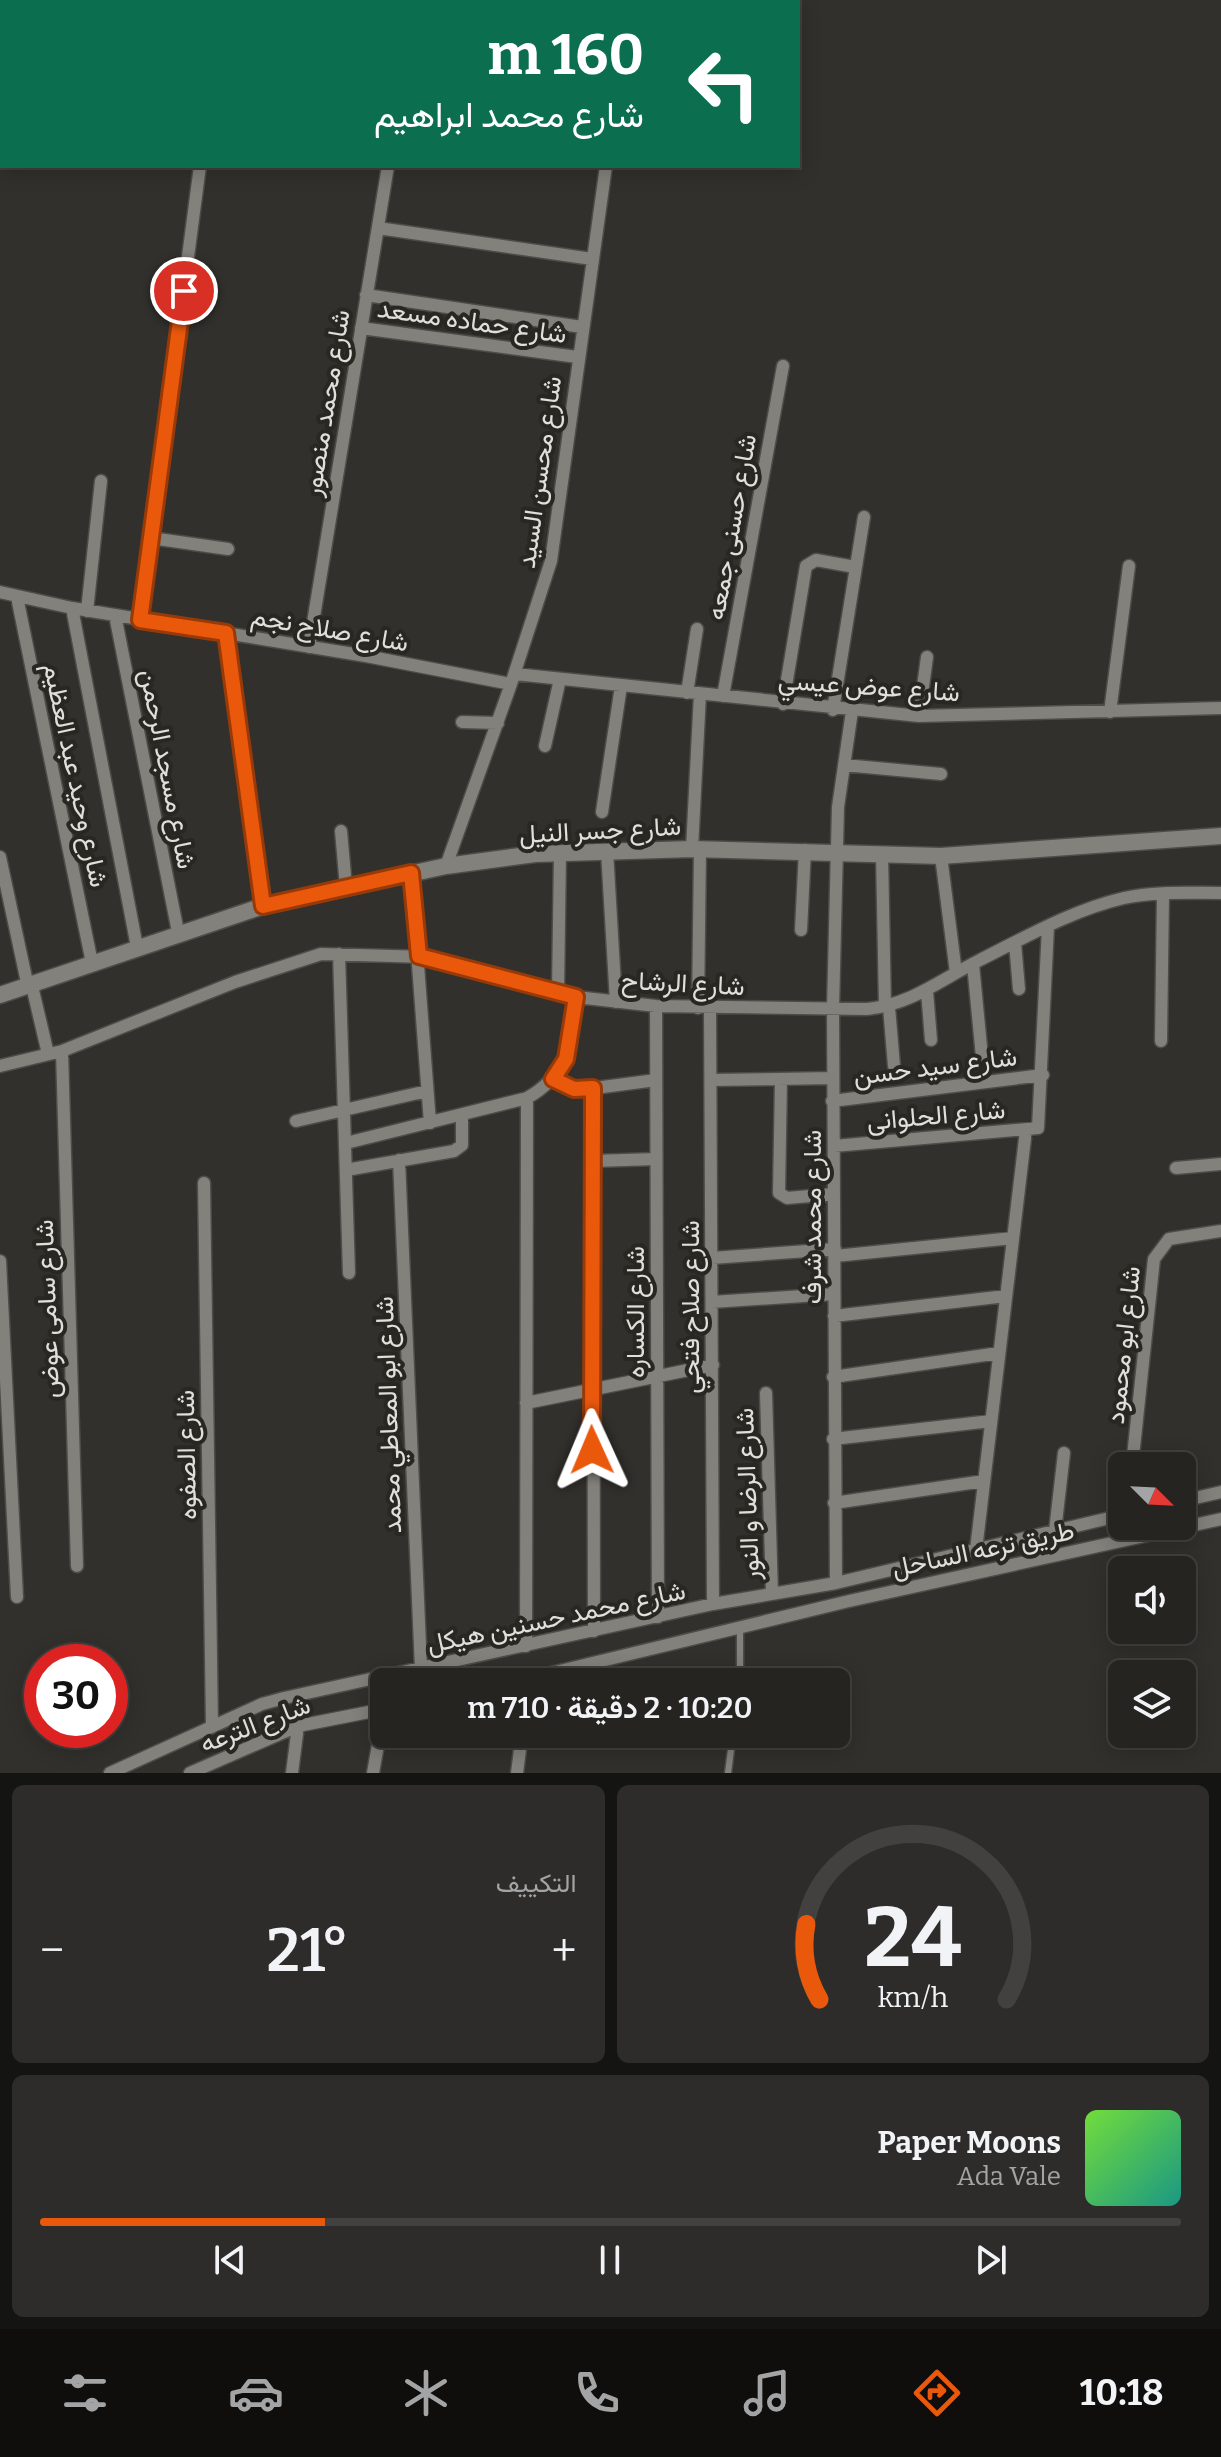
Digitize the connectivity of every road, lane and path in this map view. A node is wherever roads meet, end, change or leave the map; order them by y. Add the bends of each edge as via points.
1 (200, 168) edge
2 (388, 168) edge
3 (606, 168) edge
4 (378, 228) junction
5 (592, 259) junction
6 (366, 295) junction
7 (582, 327) junction
8 (361, 328) junction
9 (577, 357) junction
10 (783, 366) dead end
11 (101, 481) dead end
12 (864, 517) dead end
13 (151, 538) junction
14 (228, 549) dead end
15 (1129, 566) dead end
16 (855, 567) junction
17 (0, 592) edge
18 (17, 597) junction
19 (72, 608) junction
20 (87, 611) junction
21 (115, 615) junction
22 (140, 620) junction
23 (697, 629) dead end
24 (226, 633) junction
25 (309, 647) junction
26 (927, 657) dead end
27 (513, 679) junction
28 (560, 679) junction
29 (621, 686) junction
30 (694, 693) junction
31 (723, 696) junction
32 (783, 704) junction
33 (1221, 708) edge
34 (833, 710) junction
35 (852, 711) junction
36 (1110, 712) junction
37 (919, 716) junction
38 (462, 722) dead end
39 (498, 723) junction
40 (545, 746) dead end
41 (844, 765) junction
42 (941, 774) dead end
43 (602, 812) dead end
44 (341, 831) dead end
45 (1221, 836) edge
46 (696, 849) junction
47 (805, 850) junction
48 (607, 851) junction
49 (837, 852) junction
50 (560, 853) junction
51 (882, 854) junction
52 (941, 856) junction
53 (0, 857) edge
54 (446, 866) junction
55 (411, 873) junction
56 (346, 887) junction
57 (1221, 893) edge
58 (1163, 894) junction
59 (263, 906) junction
60 (1048, 927) junction
61 (801, 930) dead end
62 (178, 932) junction
63 (1015, 943) junction
64 (137, 947) junction
65 (339, 954) junction
66 (419, 956) junction
67 (92, 963) junction
68 (973, 964) junction
69 (956, 973) junction
70 (30, 986) junction
71 (1019, 989) dead end
72 (927, 991) junction
73 (558, 992) junction
74 (0, 995) edge
75 (576, 997) junction
76 (616, 1002) junction
77 (656, 1006) junction
78 (887, 1007) junction
79 (704, 1008) junction
80 (833, 1009) junction
81 (931, 1040) dead end
82 (1161, 1041) dead end
83 (55, 1053) junction
84 (982, 1057) dead end
85 (0, 1066) edge
86 (894, 1066) dead end
87 (1043, 1075) junction
88 (833, 1078) junction
89 (553, 1079) junction
90 (781, 1079) junction
91 (656, 1080) junction
92 (711, 1080) junction
93 (593, 1088) junction
94 (427, 1091) junction
95 (527, 1098) junction
96 (832, 1101) junction
97 (345, 1110) junction
98 (462, 1115) junction
99 (296, 1121) dead end
100 (430, 1123) junction
101 (1026, 1130) junction
102 (346, 1143) junction
103 (834, 1146) junction
104 (656, 1159) junction
105 (399, 1160) junction
106 (593, 1161) junction
107 (1221, 1164) edge
108 (1176, 1168) dead end
109 (346, 1170) junction
110 (204, 1183) dead end
111 (834, 1194) junction
112 (1221, 1231) edge
113 (1013, 1238) junction
114 (835, 1252) junction
115 (712, 1258) junction
116 (0, 1261) edge
117 (349, 1273) dead end
118 (834, 1294) junction
119 (1006, 1296) junction
120 (712, 1302) junction
121 (834, 1316) junction
122 (999, 1353) junction
123 (713, 1365) junction
124 (657, 1375) junction
125 (833, 1377) junction
126 (591, 1390) junction
127 (766, 1393) dead end
128 (526, 1403) junction
129 (991, 1421) junction
130 (833, 1439) junction
131 (1133, 1452) edge
132 (1064, 1453) dead end
133 (984, 1481) junction
134 (1221, 1492) edge
135 (1196, 1498) edge
136 (834, 1503) junction
137 (1108, 1518) edge
138 (1221, 1519) edge
139 (1055, 1531) junction
140 (976, 1550) junction
141 (77, 1566) dead end
142 (836, 1583) junction
143 (772, 1594) junction
144 (17, 1597) dead end
145 (713, 1604) junction
146 (658, 1617) junction
147 (740, 1627) junction
148 (594, 1631) junction
149 (526, 1646) junction
150 (421, 1668) edge
151 (426, 1668) edge
152 (575, 1668) edge
153 (740, 1668) edge
154 (370, 1680) edge
155 (370, 1713) edge
156 (298, 1726) junction
157 (212, 1727) junction
158 (377, 1748) edge
159 (520, 1748) edge
160 (731, 1748) edge
161 (225, 1758) junction
162 (110, 1773) edge
163 (190, 1773) edge
164 (222, 1773) edge
165 (292, 1773) edge
166 (373, 1773) edge
167 (517, 1773) edge
168 (728, 1773) edge

1 - 13 street
2 - 4 street, شارع محمد منصور
3 - 5 street, شارع محسن السيد
4 - 5 street
4 - 6 street, شارع محمد منصور
5 - 7 street, شارع محسن السيد
6 - 7 street
6 - 8 street, شارع محمد منصور
7 - 9 street, شارع محسن السيد
8 - 9 street, شارع حماده مسعد
8 - 25 street, شارع محمد منصور
9 - 27 street, شارع محسن السيد via 551,561
10 - 31 street, شارع حسنى جمعه
11 - 20 street
12 - 16 street
13 - 14 street
13 - 22 street
15 - 36 street
16 - 32 street via 816,560 806,566
16 - 34 street
17 - 18 street, شارع صلاح نجم
18 - 19 street, شارع صلاح نجم
18 - 67 street, شارع وحيد عبد العظيم
19 - 20 street, شارع صلاح نجم
19 - 64 street
20 - 21 street, شارع صلاح نجم
21 - 22 street, شارع صلاح نجم
21 - 62 street, شارع مسجد الرحمن
22 - 24 street, شارع صلاح نجم
23 - 30 street, شارع صلاح فتحي
24 - 25 street, شارع صلاح نجم
24 - 59 street
25 - 27 street, شارع صلاح نجم
26 - 37 street
27 - 28 street, شارع عوض عيسي
27 - 39 street, شارع محسن السيد
28 - 29 street, شارع عوض عيسي
28 - 40 street
29 - 30 street, شارع عوض عيسي
29 - 43 street
30 - 31 street, شارع عوض عيسي
30 - 46 street, شارع صلاح فتحي
31 - 32 street, شارع عوض عيسي
32 - 34 street, شارع عوض عيسي
33 - 36 street, شارع عوض عيسي
34 - 35 street, شارع عوض عيسي
35 - 37 street, شارع عوض عيسي
35 - 41 street, شارع محمد شرف
36 - 37 street, شارع عوض عيسي
38 - 39 street
39 - 54 street, شارع محسن السيد
41 - 42 street
41 - 49 street, شارع محمد شرف
44 - 56 street
45 - 52 street, شارع جسر النيل
46 - 47 street, شارع جسر النيل
46 - 48 street, شارع جسر النيل
46 - 79 street, شارع صلاح فتحي
47 - 49 street, شارع جسر النيل
47 - 61 street
48 - 50 street, شارع جسر النيل
48 - 76 street
49 - 51 street, شارع جسر النيل
49 - 80 street, شارع محمد شرف
50 - 54 street, شارع جسر النيل
50 - 73 street
51 - 52 street, شارع جسر النيل
51 - 78 street
52 - 69 street
53 - 70 street, شارع سامى عوض
54 - 55 street, شارع جسر النيل
55 - 56 street, شارع جسر النيل
55 - 66 street
56 - 59 street, شارع جسر النيل
57 - 58 street, شارع الرشاح
58 - 60 street, شارع الرشاح via 1124,898
58 - 82 street
59 - 62 street, شارع جسر النيل
60 - 63 street, شارع الرشاح
60 - 87 street
62 - 64 street, شارع جسر النيل
63 - 68 street, شارع الرشاح
63 - 71 street
64 - 67 street, شارع جسر النيل
65 - 66 street, شارع الرشاح
65 - 83 street, شارع الرشاح via 301,958
65 - 97 street
66 - 73 street, شارع الرشاح
66 - 94 street
67 - 70 street, شارع جسر النيل
68 - 69 street, شارع الرشاح
68 - 84 street
69 - 72 street, شارع الرشاح
70 - 74 street, شارع جسر النيل
70 - 83 street, شارع سامى عوض
72 - 78 street, شارع الرشاح
72 - 81 street
73 - 75 street, شارع الرشاح
75 - 76 street, شارع الرشاح
75 - 89 street via 566,1059
76 - 77 street, شارع الرشاح
77 - 79 street, شارع الرشاح
77 - 91 street, شارع الكساره
78 - 80 street, شارع الرشاح
78 - 86 street
79 - 80 street, شارع الرشاح
79 - 92 street, شارع صلاح فتحي
80 - 88 street, شارع محمد شرف
83 - 85 street, شارع الرشاح
83 - 141 street, شارع سامى عوض
87 - 96 street, شارع سيد حسن
87 - 101 street, شارع الحلوانى via 1039,1124
88 - 90 street
88 - 96 street, شارع محمد شرف
89 - 93 street via 574,1089
89 - 95 street
90 - 92 street
90 - 111 street via 779,1193 787,1198
91 - 93 street
91 - 104 street, شارع الكساره
92 - 115 street, شارع صلاح فتحي
93 - 106 street
94 - 97 street
94 - 100 street
95 - 98 street
95 - 128 street
96 - 103 street, شارع محمد شرف
97 - 99 street
97 - 102 street
98 - 100 street
98 - 105 street via 462,1145 457,1150
100 - 102 street
101 - 103 street, شارع الحلوانى
101 - 113 street
102 - 109 street
103 - 111 street, شارع محمد شرف
104 - 106 street
104 - 124 street, شارع الكساره
105 - 109 street
105 - 150 street, شارع ابو المعاطي محمد
106 - 126 street
107 - 108 street
109 - 117 street
110 - 157 street, شارع الصفوه
111 - 114 street, شارع محمد شرف
112 - 131 street, شارع ابو محمود via 1169,1239 1154,1259
113 - 114 street
113 - 119 street
114 - 115 street
114 - 118 street, شارع محمد شرف
115 - 120 street, شارع صلاح فتحي
116 - 144 street
118 - 120 street
118 - 121 street, شارع محمد شرف
119 - 121 street
119 - 122 street
120 - 123 street, شارع صلاح فتحي
121 - 125 street, شارع محمد شرف
122 - 125 street
122 - 129 street
123 - 124 street
123 - 145 street, شارع صلاح فتحي
124 - 126 street
124 - 146 street, شارع الكساره
125 - 130 street, شارع محمد شرف
126 - 128 street
126 - 148 street
127 - 143 street, شارع الرضا و النور
128 - 149 street
129 - 130 street
129 - 133 street
130 - 136 street, شارع محمد شرف
132 - 139 street
133 - 136 street
133 - 140 street
134 - 135 street
136 - 142 street, شارع محمد شرف
137 - 139 street, طريق ترعه الساحل
138 - 147 street, طريق ترعه الساحل
139 - 140 street, طريق ترعه الساحل
140 - 142 street, طريق ترعه الساحل
142 - 143 street, شارع محمد حسنين هيكل
143 - 145 street, شارع محمد حسنين هيكل
145 - 146 street, شارع محمد حسنين هيكل
146 - 148 street, شارع محمد حسنين هيكل
147 - 152 street
147 - 153 lane
148 - 149 street, شارع محمد حسنين هيكل
149 - 151 street, شارع محمد حسنين هيكل
154 - 157 street, شارع محمد حسنين هيكل via 262,1704
155 - 156 street, شارع الترعه
156 - 161 street, شارع الترعه
156 - 165 street
157 - 162 street, شارع محمد حسنين هيكل
158 - 166 street
159 - 167 street
160 - 168 lane
161 - 163 street, شارع الترعه
161 - 164 street

